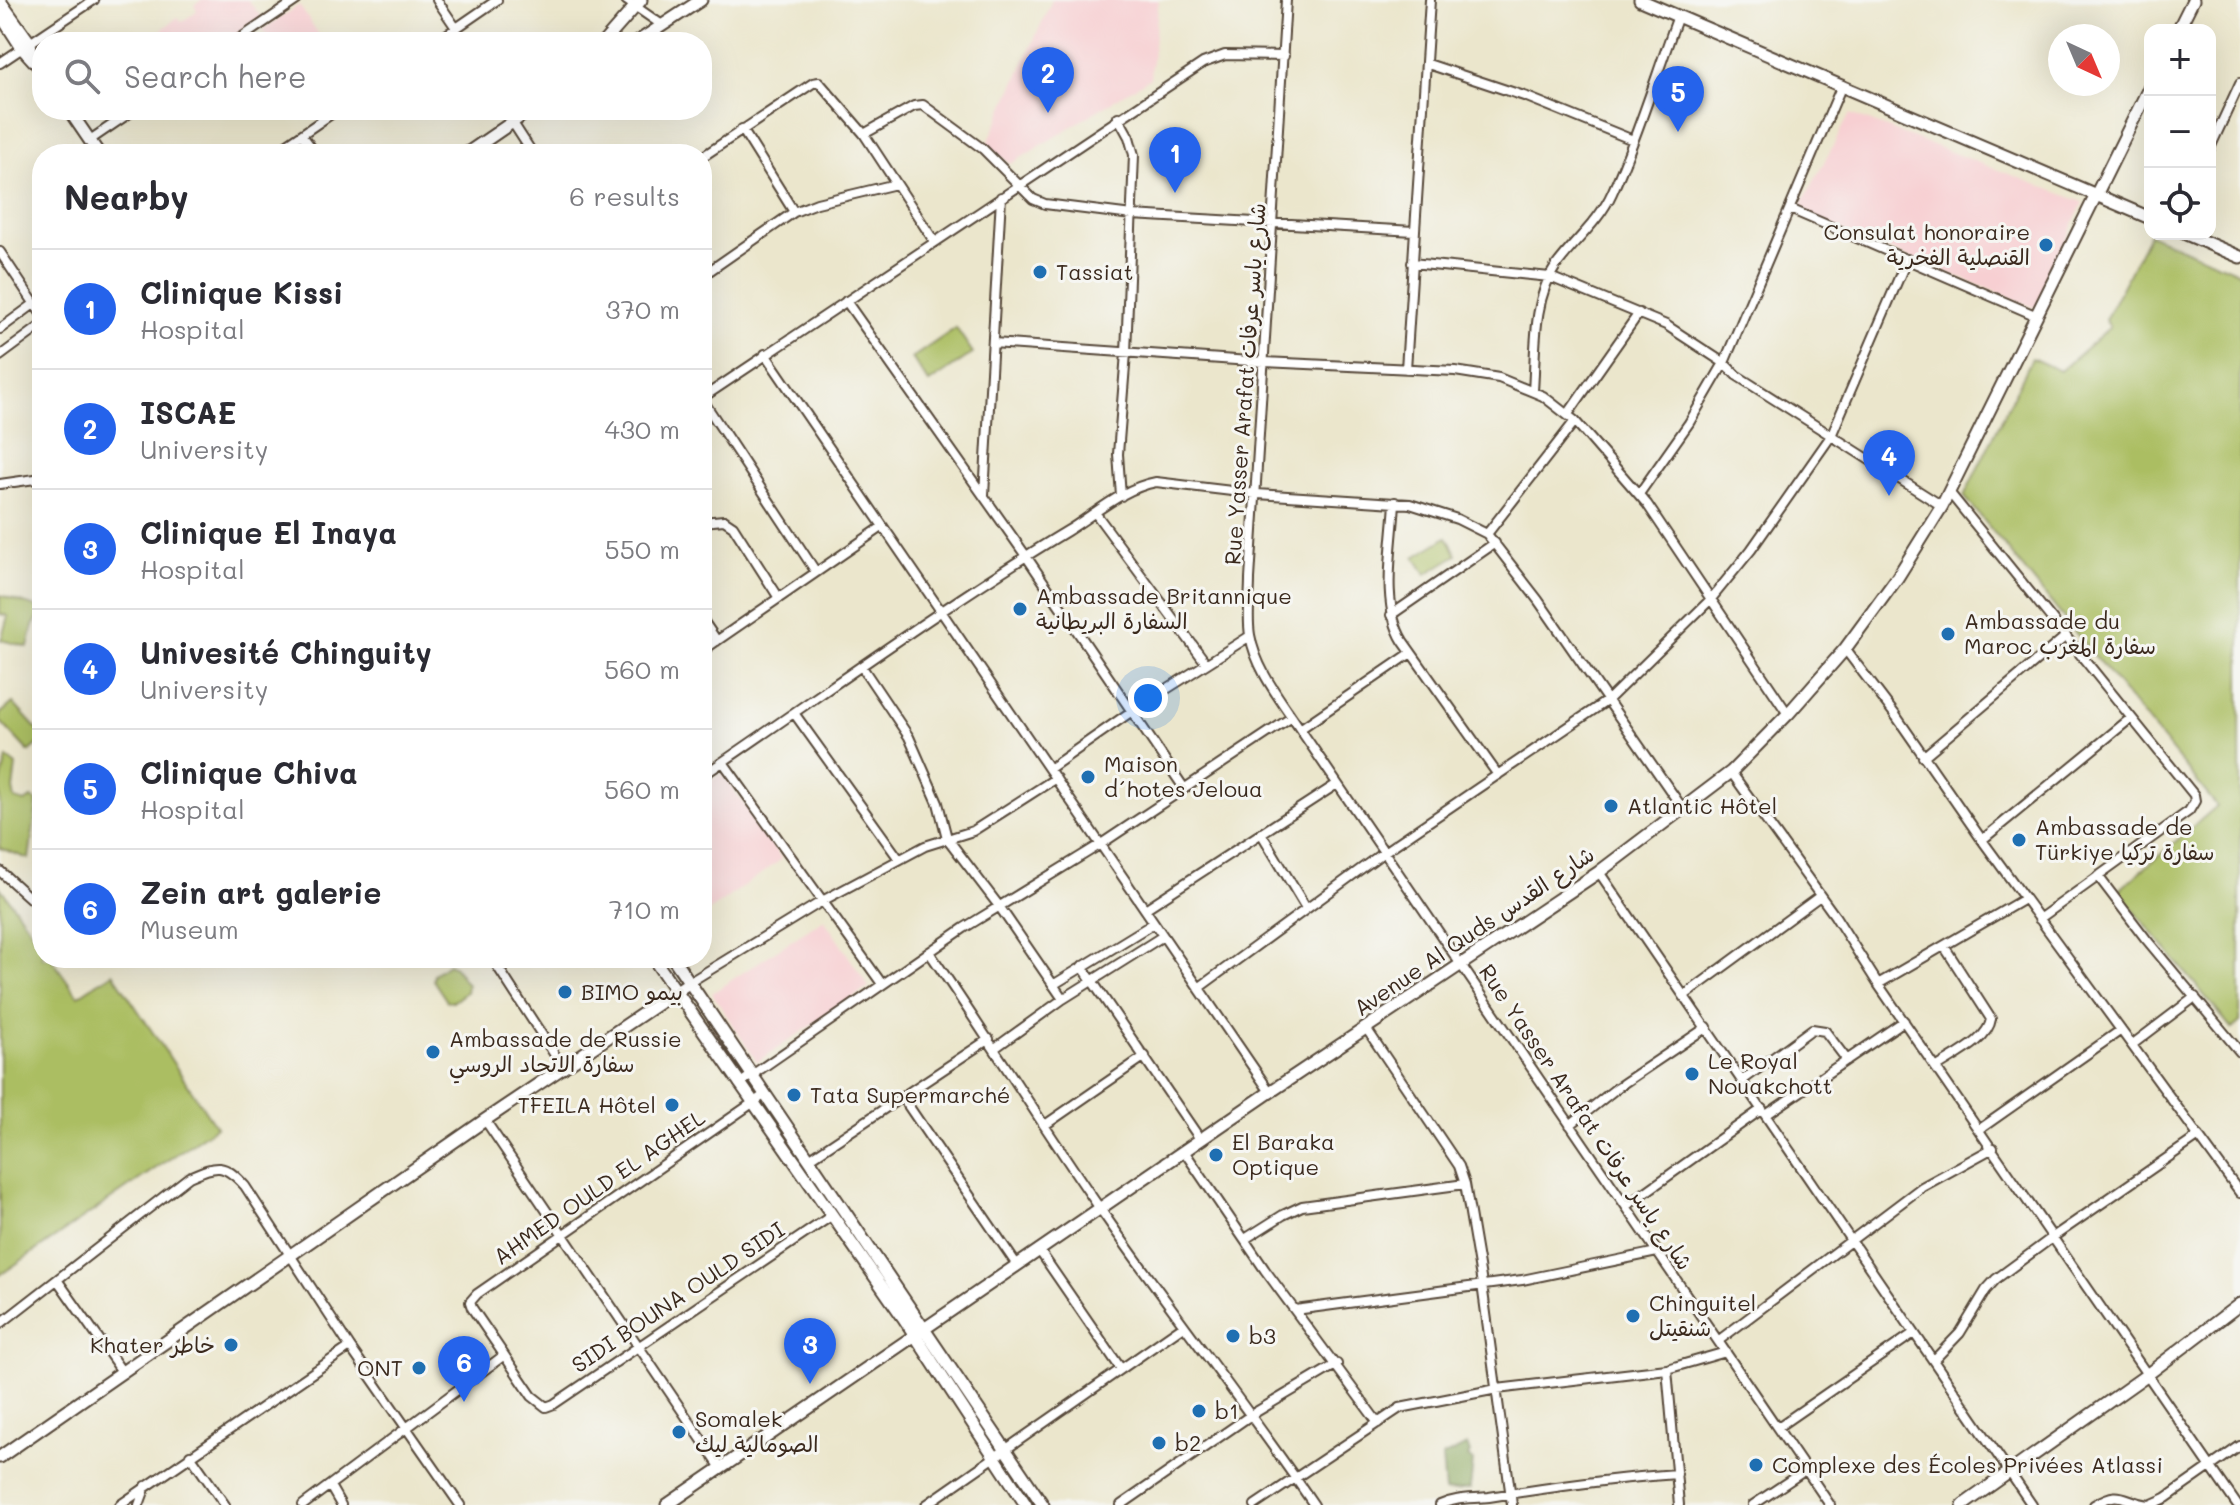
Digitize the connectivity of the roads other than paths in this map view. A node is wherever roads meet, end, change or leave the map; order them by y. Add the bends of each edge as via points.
1 (94, 0) edge
2 (297, 0) edge
3 (437, 0) edge
4 (497, 0) edge
5 (701, 0) edge
6 (1286, 0) edge
7 (1430, 0) edge
8 (1640, 0) edge
9 (2193, 0) edge
10 (0, 1) edge
11 (635, 2) edge
12 (0, 14) edge
13 (1678, 16) junction
14 (2181, 24) edge
15 (662, 25) junction
16 (456, 28) junction
17 (51, 32) edge
18 (250, 32) edge
19 (450, 32) edge
20 (612, 32) edge
21 (652, 32) edge
22 (32, 46) edge
23 (28, 49) junction
24 (32, 55) edge
25 (1284, 56) junction
26 (0, 63) edge
27 (1428, 64) junction
28 (2240, 83) edge
29 (1842, 85) junction
30 (2145, 96) edge
31 (1118, 117) junction
32 (76, 120) edge
33 (119, 120) edge
34 (323, 120) edge
35 (517, 120) edge
36 (513, 123) junction
37 (742, 129) junction
38 (864, 134) junction
39 (302, 135) junction
40 (2216, 135) edge
41 (90, 140) junction
42 (1633, 140) junction
43 (93, 144) edge
44 (288, 144) edge
45 (309, 144) edge
46 (481, 144) edge
47 (527, 144) edge
48 (712, 150) edge
49 (896, 184) junction
50 (1019, 184) junction
51 (2096, 195) junction
52 (1001, 197) junction
53 (1790, 209) junction
54 (794, 212) junction
55 (1132, 215) junction
56 (2144, 215) edge
57 (1274, 224) junction
58 (1414, 231) junction
59 (2200, 240) edge
60 (934, 241) junction
61 (0, 252) edge
62 (2240, 257) edge
63 (1907, 259) junction
64 (1412, 263) junction
65 (712, 269) edge
66 (1550, 277) junction
67 (32, 301) edge
68 (846, 301) junction
69 (32, 305) edge
70 (1639, 313) junction
71 (2037, 316) junction
72 (0, 329) edge
73 (32, 332) edge
74 (993, 343) junction
75 (1126, 353) junction
76 (765, 354) junction
77 (0, 356) edge
78 (1264, 362) junction
79 (1724, 363) junction
80 (1406, 369) junction
81 (712, 391) edge
82 (1533, 391) junction
83 (712, 413) edge
84 (1572, 417) junction
85 (1831, 436) junction
86 (32, 479) edge
87 (0, 484) edge
88 (1949, 492) junction
89 (1257, 494) junction
90 (1639, 494) junction
91 (984, 496) junction
92 (1121, 496) junction
93 (1395, 502) junction
94 (1942, 506) junction
95 (1096, 514) junction
96 (712, 521) edge
97 (882, 527) junction
98 (1487, 534) junction
99 (1495, 543) junction
100 (1026, 556) junction
101 (816, 572) junction
102 (779, 598) junction
103 (1711, 599) junction
104 (942, 613) junction
105 (1391, 615) junction
106 (712, 634) edge
107 (1250, 636) junction
108 (2066, 636) junction
109 (717, 641) junction
110 (712, 644) edge
111 (1845, 649) junction
112 (1411, 653) junction
113 (1206, 663) junction
114 (862, 667) junction
115 (1608, 700) junction
116 (1132, 711) junction
117 (794, 713) junction
118 (1788, 714) junction
119 (1292, 717) junction
120 (2131, 718) junction
121 (1300, 729) junction
122 (1923, 757) junction
123 (723, 762) junction
124 (712, 769) edge
125 (1049, 769) junction
126 (1731, 772) junction
127 (1498, 775) junction
128 (1056, 778) junction
129 (1337, 784) junction
130 (1184, 788) junction
131 (1683, 809) junction
132 (1261, 833) junction
133 (947, 838) junction
134 (1982, 840) junction
135 (1101, 844) junction
136 (1384, 852) junction
137 (899, 859) junction
138 (0, 871) edge
139 (1599, 872) junction
140 (2098, 876) junction
141 (1820, 896) junction
142 (2024, 899) junction
143 (32, 900) edge
144 (824, 900) junction
145 (999, 906) junction
146 (1306, 908) junction
147 (1145, 909) junction
148 (2039, 919) junction
149 (1154, 923) junction
150 (1163, 936) junction
151 (1944, 946) junction
152 (929, 952) junction
153 (1460, 965) junction
154 (1082, 966) junction
155 (498, 968) edge
156 (659, 968) edge
157 (680, 968) edge
158 (1092, 981) junction
159 (690, 982) junction
160 (882, 984) junction
161 (1878, 984) junction
162 (1053, 985) junction
163 (1200, 987) junction
164 (675, 992) junction
165 (1685, 995) junction
166 (2195, 997) junction
167 (1063, 999) junction
168 (1904, 1021) junction
169 (1707, 1027) junction
170 (1366, 1028) junction
171 (2121, 1030) junction
172 (989, 1039) junction
173 (2133, 1044) junction
174 (995, 1048) junction
175 (2240, 1052) edge
176 (1145, 1056) junction
177 (1847, 1060) junction
178 (1936, 1068) junction
179 (564, 1069) junction
180 (751, 1076) junction
181 (1743, 1080) junction
182 (739, 1084) junction
183 (1270, 1092) junction
184 (764, 1095) junction
185 (903, 1098) junction
186 (752, 1103) junction
187 (1764, 1112) junction
188 (485, 1120) junction
189 (1045, 1125) junction
190 (1570, 1125) junction
191 (1980, 1129) junction
192 (2199, 1136) junction
193 (1200, 1139) junction
194 (1993, 1148) junction
195 (1184, 1151) junction
196 (809, 1159) junction
197 (1465, 1184) junction
198 (2240, 1193) edge
199 (1626, 1206) junction
200 (1099, 1208) junction
201 (831, 1216) junction
202 (562, 1234) junction
203 (2053, 1237) junction
204 (1245, 1239) junction
205 (1850, 1239) junction
206 (1039, 1250) junction
207 (1657, 1252) junction
208 (290, 1256) junction
209 (1017, 1265) junction
210 (58, 1281) junction
211 (1482, 1284) junction
212 (2240, 1304) edge
213 (1295, 1310) junction
214 (0, 1324) edge
215 (1183, 1326) junction
216 (920, 1332) junction
217 (1914, 1333) junction
218 (1718, 1341) junction
219 (637, 1346) junction
220 (350, 1347) junction
221 (1726, 1352) junction
222 (503, 1356) junction
223 (1934, 1360) junction
224 (1337, 1364) junction
225 (1121, 1369) junction
226 (1667, 1369) junction
227 (123, 1373) junction
228 (2148, 1374) junction
229 (1497, 1389) junction
230 (1251, 1415) junction
231 (1378, 1423) junction
232 (1778, 1427) junction
233 (408, 1428) junction
234 (2240, 1446) edge
235 (1006, 1450) junction
236 (190, 1455) junction
237 (0, 1457) edge
238 (995, 1457) junction
239 (2212, 1467) junction
240 (721, 1468) junction
241 (1807, 1469) junction
242 (2010, 1473) junction
243 (1677, 1474) junction
244 (1297, 1479) junction
245 (146, 1486) junction
246 (330, 1486) junction
247 (1510, 1492) junction
248 (120, 1505) edge
249 (139, 1505) edge
250 (225, 1505) edge
251 (303, 1505) edge
252 (341, 1505) edge
253 (460, 1505) edge
254 (667, 1505) edge
255 (926, 1505) edge
256 (1026, 1505) edge
257 (1043, 1505) edge
258 (1121, 1505) edge
259 (1255, 1505) edge
260 (1314, 1505) edge
261 (1440, 1505) edge
262 (1512, 1505) edge
263 (1679, 1505) edge
264 (1753, 1505) edge
265 (1830, 1505) edge
266 (1963, 1505) edge
267 (2032, 1505) edge
268 (2094, 1505) edge
269 (2150, 1505) edge
270 (2237, 1505) edge

1 - 17 street
2 - 18 street
3 - 16 street
4 - 16 street
5 - 15 street
6 - 25 street, Rue Yasser Arafat شارع ياسر عرفات
7 - 27 street
8 - 13 street
9 - 14 street
10 - 23 street
11 - 15 street
11 - 20 street
12 - 23 street
13 - 29 street
13 - 42 street
15 - 21 street
16 - 19 street
22 - 23 street
23 - 24 street
23 - 26 street
25 - 31 street via 1216,57
25 - 57 street, Rue Yasser Arafat شارع ياسر عرفات
27 - 42 street
27 - 58 street
28 - 40 street
29 - 51 street
29 - 53 street
30 - 51 street, Avenue Al Quds شارع القدس
31 - 50 street
31 - 55 street via 1134,155
32 - 41 street
33 - 41 street
34 - 39 street
35 - 36 street
36 - 46 street
36 - 47 street
37 - 38 street via 819,82
37 - 48 street
37 - 54 street
38 - 49 street
38 - 50 street via 923,105 983,149
39 - 44 street
39 - 45 street
41 - 43 street
42 - 66 street via 1602,211
49 - 54 street
49 - 60 street
50 - 52 street
50 - 55 street via 1045,204
51 - 56 street
51 - 71 street, Avenue Al Quds شارع القدس
52 - 60 street
52 - 74 street
53 - 63 street
53 - 79 street
54 - 65 street
55 - 57 street
55 - 75 street
57 - 58 street
57 - 78 street, Rue Yasser Arafat شارع ياسر عرفات
58 - 64 street
59 - 62 street
60 - 68 street
61 - 67 street
63 - 71 street
63 - 85 street
64 - 66 street
64 - 80 street
66 - 70 street
66 - 82 street via 1540,308
68 - 76 street
68 - 91 street
69 - 72 street
70 - 79 street
70 - 84 street
71 - 88 street, Avenue Al Quds شارع القدس
73 - 77 street
74 - 75 street
74 - 91 street
75 - 78 street
75 - 92 street via 1118,454
76 - 81 street
76 - 97 street
78 - 80 street
78 - 89 street, Rue Yasser Arafat شارع ياسر عرفات
79 - 85 street
79 - 90 street
80 - 82 street via 1499,378
82 - 84 street
83 - 101 street
84 - 90 street
84 - 98 street
85 - 94 street
85 - 103 street
86 - 87 street
88 - 94 street, Avenue Al Quds شارع القدس
88 - 108 street
89 - 92 street via 1156,482
89 - 93 street
89 - 107 street, Rue Yasser Arafat شارع ياسر عرفات
90 - 103 street
91 - 100 street
92 - 95 street
93 - 98 street via 1440,513
93 - 105 street
94 - 111 street, Avenue Al Quds شارع القدس
95 - 100 street
95 - 113 street
96 - 102 street via 733,526
97 - 101 street
97 - 104 street
98 - 99 street
99 - 105 street
99 - 115 street
100 - 104 street
100 - 116 street
101 - 102 street
102 - 109 street
103 - 115 street
103 - 118 street
104 - 114 street
104 - 125 street
105 - 112 street
106 - 109 street
107 - 113 street
107 - 119 street, Rue Yasser Arafat شارع ياسر عرفات via 1263,671
108 - 120 street
108 - 122 street
109 - 110 street
111 - 118 street, Avenue Al Quds شارع القدس
111 - 122 street
112 - 121 street
112 - 127 street
113 - 116 street
114 - 117 street
114 - 133 street via 909,737
115 - 127 street
115 - 131 street
116 - 125 street
116 - 130 street
117 - 123 street
117 - 137 street
118 - 126 street, Avenue Al Quds شارع القدس
119 - 121 street, Rue Yasser Arafat شارع ياسر عرفات
119 - 130 street
120 - 134 street
120 - 140 street via 2195,801 2189,811
121 - 129 street, Rue Yasser Arafat شارع ياسر عرفات
122 - 134 street
123 - 124 street
123 - 144 street
125 - 128 street
126 - 131 street, Avenue Al Quds شارع القدس
126 - 141 street
127 - 136 street
128 - 133 street via 994,820
128 - 135 street
129 - 132 street
129 - 136 street, Rue Yasser Arafat شارع ياسر عرفات
130 - 135 street
131 - 139 street, Avenue Al Quds شارع القدس
132 - 146 street
132 - 147 street
133 - 137 street
133 - 145 street
134 - 142 street
135 - 145 street
135 - 147 street
136 - 146 street
136 - 153 street, Rue Yasser Arafat شارع ياسر عرفات
137 - 144 street
138 - 143 street
139 - 153 street, Avenue Al Quds شارع القدس
139 - 165 street
140 - 148 street
140 - 166 street
141 - 161 street
141 - 165 street
142 - 148 street
142 - 151 street
144 - 159 street
144 - 160 street
145 - 152 street
145 - 162 street
146 - 163 street
147 - 149 street
148 - 171 street
149 - 150 street
149 - 154 street
150 - 158 street
150 - 163 street
151 - 161 street
151 - 178 street via 1991,1019 1983,1035
152 - 160 street
152 - 172 street
153 - 170 street, Avenue Al Quds شارع القدس
153 - 190 street, Rue Yasser Arafat شارع ياسر عرفات
154 - 158 street
154 - 162 street
155 - 179 street
156 - 164 street
157 - 159 street
158 - 167 street
158 - 176 street
159 - 164 street
159 - 180 street
160 - 180 street
161 - 168 street
162 - 167 street
163 - 183 street
164 - 179 street
164 - 182 street
165 - 169 street
166 - 173 street
166 - 175 street
167 - 174 street
168 - 177 street
168 - 178 street
169 - 181 street
169 - 190 street
170 - 183 street, Avenue Al Quds شارع القدس
170 - 197 street via 1459,1166
171 - 173 street
171 - 191 street
172 - 174 street
172 - 185 street
173 - 192 street
174 - 189 street
176 - 189 street
176 - 193 street
177 - 181 street via 1825,1031 1812,1029
177 - 187 street
178 - 191 street
179 - 188 street
180 - 182 street
180 - 184 street
181 - 187 street
182 - 186 street
183 - 193 street, Avenue Al Quds شارع القدس
184 - 186 street, AHMED OULD EL AGHEL
184 - 196 street
185 - 196 street
185 - 209 street
186 - 201 street
186 - 202 street, AHMED OULD EL AGHEL
187 - 199 street
187 - 205 street
188 - 202 street
188 - 208 street
189 - 200 street
190 - 199 street, Rue Yasser Arafat شارع ياسر عرفات
191 - 194 street
192 - 198 street
192 - 203 street
193 - 195 street, Avenue Al Quds شارع القدس
194 - 203 street
194 - 205 street via 1922,1187
195 - 200 street, Avenue Al Quds شارع القدس
195 - 204 street
196 - 216 street
197 - 204 street via 1302,1206
197 - 211 street
199 - 207 street, Rue Yasser Arafat شارع ياسر عرفات
200 - 206 street, Avenue Al Quds شارع القدس
200 - 215 street
201 - 216 street
201 - 219 street, SIDI BOUNA OULD SIDI
202 - 219 street
202 - 222 street, AHMED OULD EL AGHEL via 470,1302
203 - 223 street via 1996,1279 1960,1333
203 - 228 street
204 - 213 street
205 - 217 street
205 - 218 street
206 - 209 street, Avenue Al Quds شارع القدس
206 - 225 street
207 - 211 street
207 - 218 street, Rue Yasser Arafat شارع ياسر عرفات
208 - 210 street via 245,1186 230,1170 212,1167 189,1177
208 - 220 street
208 - 227 street
209 - 216 street, Avenue Al Quds شارع القدس
210 - 214 street
210 - 227 street
211 - 213 street
211 - 229 street
212 - 228 street
213 - 224 street
215 - 225 street
215 - 230 street
216 - 235 street
216 - 238 street
216 - 240 street, Avenue Al Quds شارع القدس
217 - 223 street
217 - 232 street
218 - 221 street, Rue Yasser Arafat شارع ياسر عرفات
219 - 222 street, SIDI BOUNA OULD SIDI via 546,1407
219 - 240 street
220 - 233 street
220 - 236 street
221 - 226 street
221 - 232 street, Rue Yasser Arafat شارع ياسر عرفات
222 - 233 street
223 - 242 street
224 - 230 street
224 - 231 street
225 - 235 street
226 - 229 street
226 - 243 street
227 - 237 street
228 - 239 street
228 - 242 street
229 - 231 street via 1400,1408
229 - 247 street
230 - 244 street
230 - 258 street
231 - 244 street
232 - 241 street, Rue Yasser Arafat شارع ياسر عرفات
233 - 246 street
233 - 253 street
234 - 239 street
235 - 238 street
235 - 257 street
236 - 245 street
236 - 250 street
238 - 255 street
238 - 256 street
239 - 269 street
239 - 270 street
240 - 254 street, Avenue Al Quds شارع القدس
241 - 264 street
241 - 265 street, Rue Yasser Arafat شارع ياسر عرفات
242 - 266 street
242 - 267 street
243 - 247 street
243 - 263 street
244 - 259 street
244 - 260 street
245 - 248 street
245 - 249 street
246 - 251 street
246 - 252 street
247 - 261 street
247 - 262 street
268 - 269 street via 2111,1495

